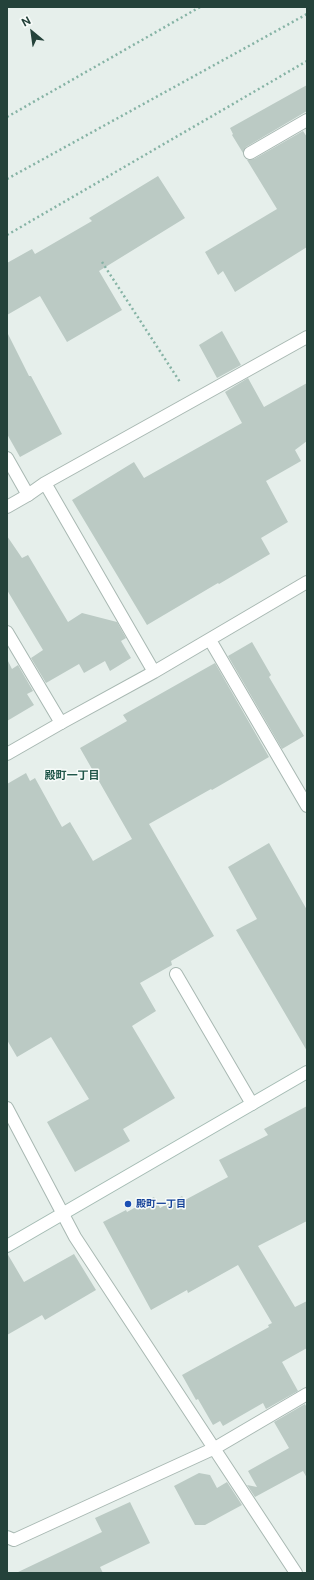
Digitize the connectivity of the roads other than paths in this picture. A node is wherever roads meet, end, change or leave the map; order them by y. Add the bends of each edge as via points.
1 (307, 120) edge
2 (250, 153) dead end
3 (307, 337) edge
4 (7, 458) edge
5 (45, 483) junction
6 (28, 495) junction
7 (7, 507) edge
8 (307, 582) edge
9 (7, 632) edge
10 (210, 640) junction
11 (154, 672) junction
12 (61, 723) junction
13 (7, 754) edge
14 (307, 806) edge
15 (176, 974) dead end
16 (307, 1072) edge
17 (252, 1104) junction
18 (7, 1108) edge
19 (62, 1214) junction
20 (7, 1246) edge
21 (307, 1394) edge
22 (215, 1448) junction
23 (7, 1537) edge
24 (296, 1573) edge

1 - 2 street
3 - 5 street
4 - 6 street
5 - 6 street
5 - 11 street
6 - 7 street
8 - 10 street
9 - 12 street
10 - 11 street
10 - 14 street
11 - 12 street
12 - 13 street
15 - 17 street
16 - 17 street
17 - 19 street
18 - 19 street
19 - 20 street
19 - 22 street via 74,1237
21 - 22 street
22 - 23 street via 14,1540
22 - 24 street

